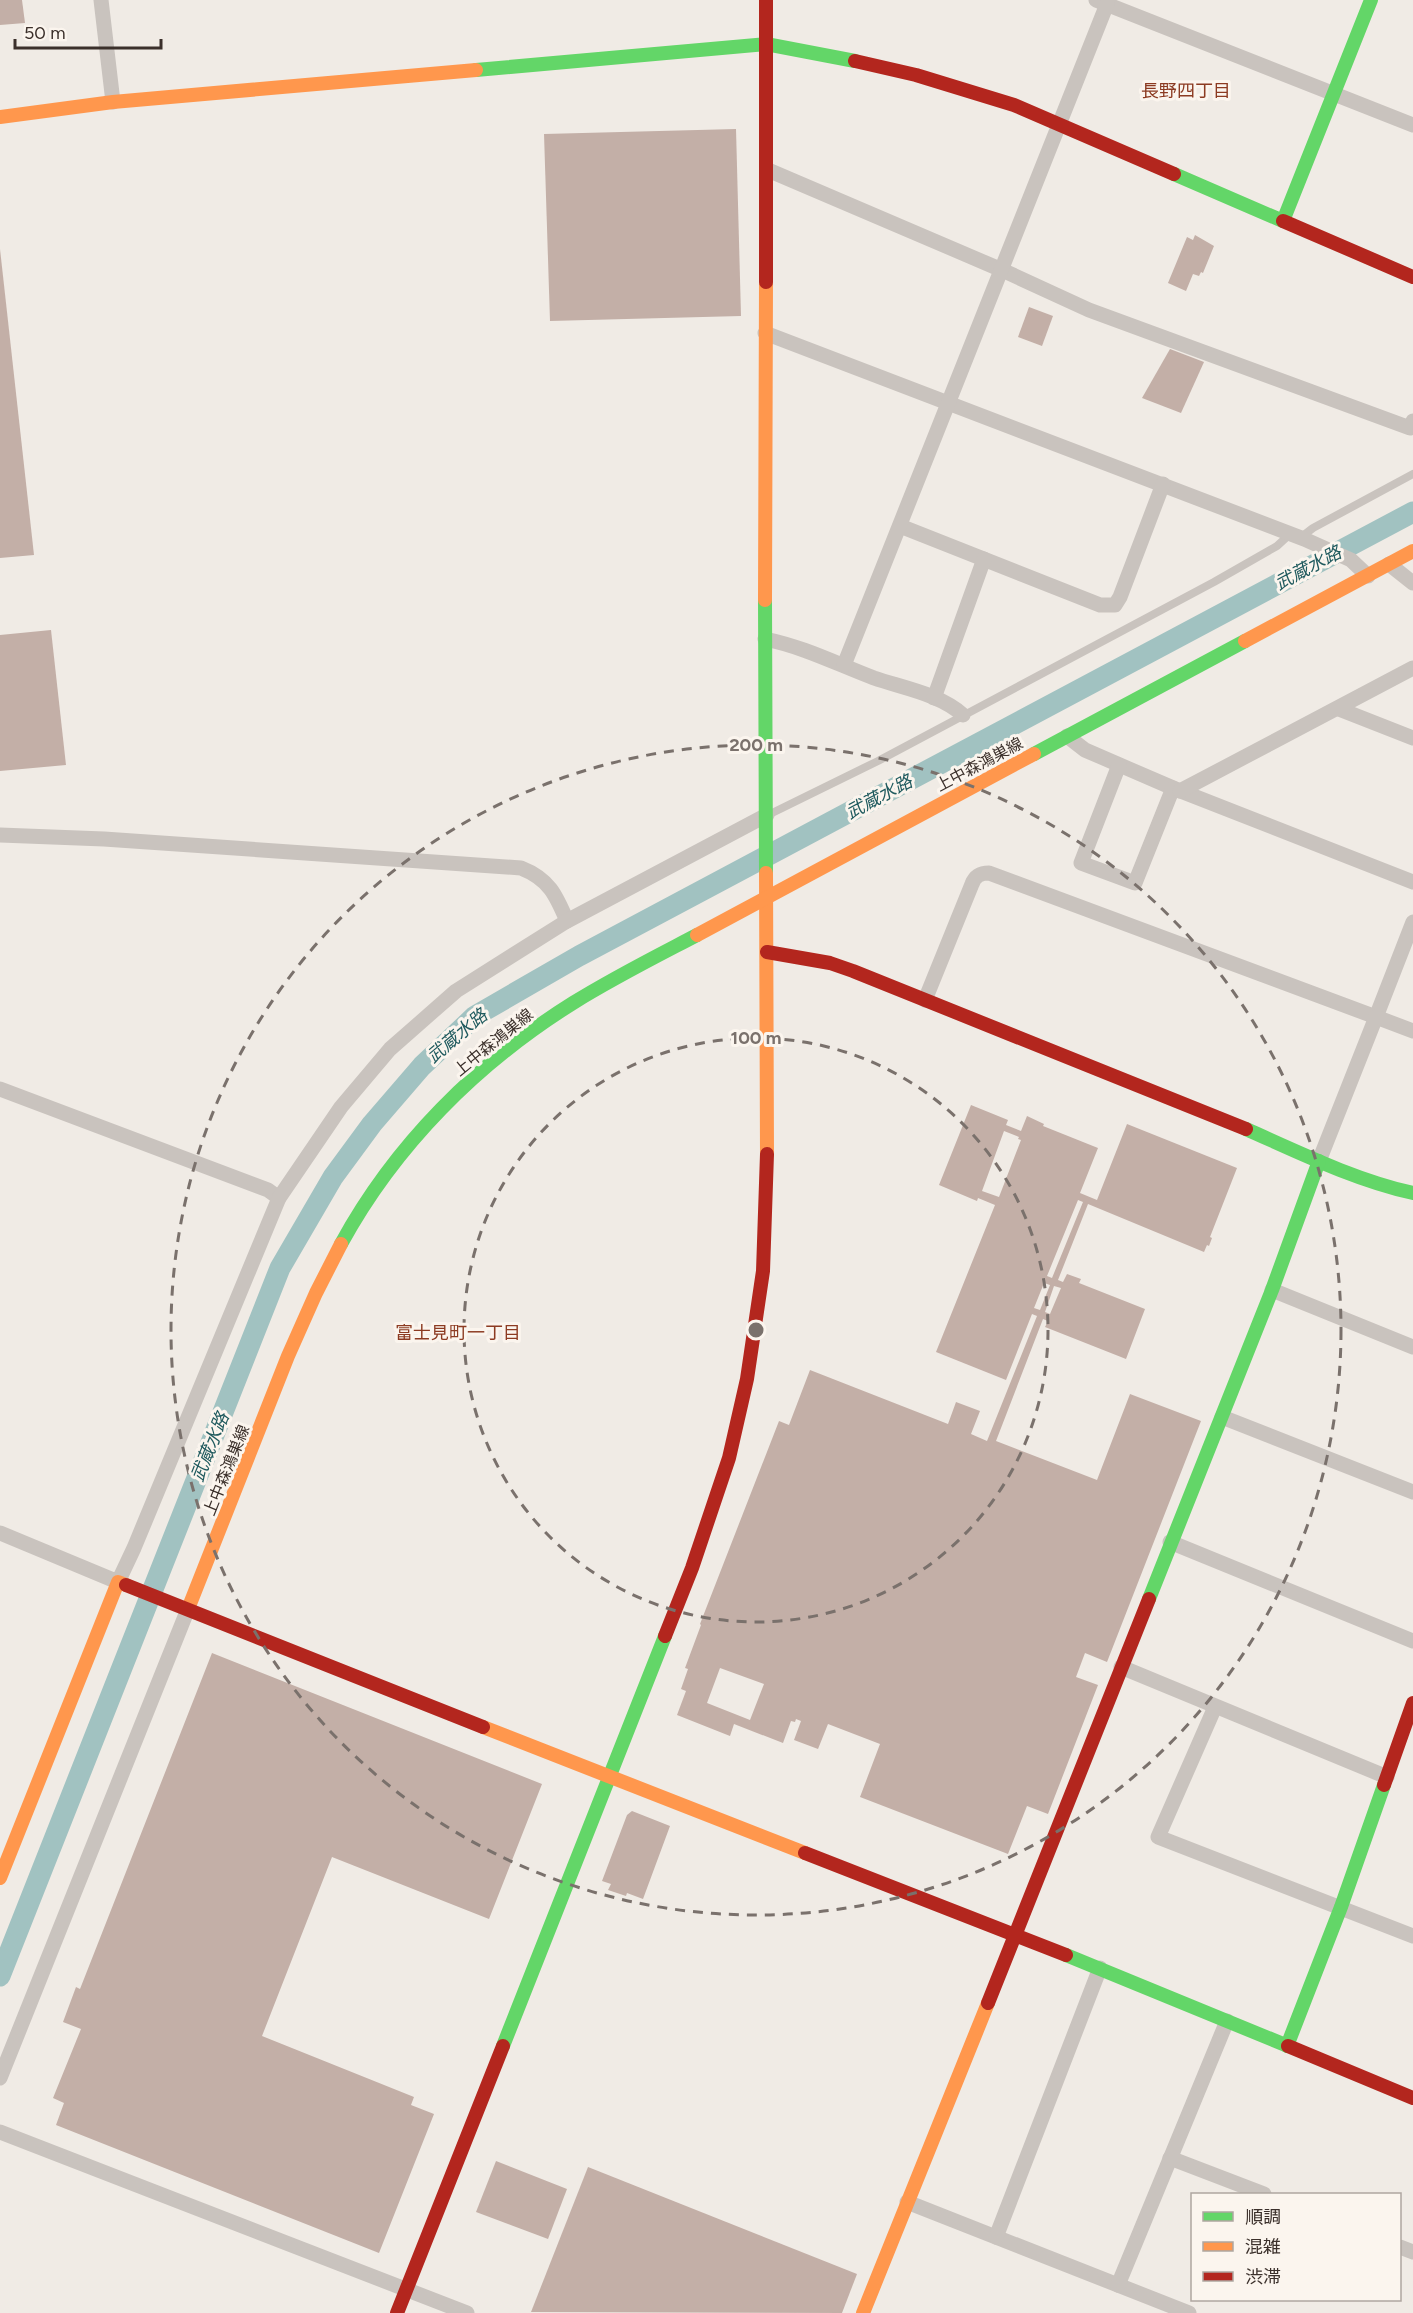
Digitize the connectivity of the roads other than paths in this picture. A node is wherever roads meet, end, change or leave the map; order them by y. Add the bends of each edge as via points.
1 (101, 0) edge
2 (766, 0) edge
3 (1371, 0) edge
4 (1101, 2) edge
5 (766, 44) junction
6 (1334, 93) junction
7 (113, 102) junction
8 (0, 117) edge
9 (1060, 125) junction
10 (1413, 125) edge
11 (768, 170) junction
12 (1282, 220) junction
13 (1002, 270) junction
14 (1413, 277) edge
15 (765, 333) junction
16 (949, 403) junction
17 (1413, 421) edge
18 (1413, 474) edge
19 (1163, 484) junction
20 (900, 526) junction
21 (1298, 537) junction
22 (1413, 551) edge
23 (984, 559) junction
24 (1389, 564) junction
25 (1368, 576) junction
26 (1413, 583) edge
27 (765, 639) junction
28 (844, 665) junction
29 (1413, 668) edge
30 (934, 698) junction
31 (1339, 709) junction
32 (963, 715) junction
33 (1067, 736) junction
34 (1413, 738) edge
35 (1119, 765) junction
36 (1176, 790) junction
37 (767, 815) junction
38 (0, 835) edge
39 (1413, 882) edge
40 (766, 897) junction
41 (567, 921) junction
42 (1413, 922) edge
43 (767, 952) junction
44 (925, 1000) junction
45 (1376, 1017) junction
46 (1413, 1031) edge
47 (0, 1089) edge
48 (1319, 1161) junction
49 (1413, 1192) edge
50 (279, 1198) junction
51 (1272, 1290) junction
52 (1413, 1347) edge
53 (1222, 1417) junction
54 (1413, 1492) edge
55 (0, 1533) edge
56 (1170, 1542) junction
57 (118, 1582) junction
58 (188, 1609) junction
59 (1413, 1641) edge
60 (1121, 1667) junction
61 (1413, 1703) edge
62 (1215, 1707) junction
63 (609, 1777) junction
64 (1387, 1778) junction
65 (0, 1878) edge
66 (1341, 1907) junction
67 (1016, 1934) junction
68 (1413, 1936) edge
69 (1100, 1968) junction
70 (1227, 2021) junction
71 (1287, 2046) junction
72 (0, 2078) edge
73 (1413, 2098) edge
74 (0, 2132) edge
75 (1170, 2158) junction
76 (1261, 2193) edge
77 (908, 2202) junction
78 (996, 2236) junction
79 (1118, 2285) junction
80 (406, 2289) junction
81 (397, 2313) edge
82 (467, 2313) edge
83 (863, 2313) edge
84 (1189, 2313) edge

1 - 7 street
2 - 5 street
3 - 6 street
4 - 6 street
4 - 9 street
5 - 7 street
5 - 9 street via 967,89
5 - 11 street
6 - 10 street
6 - 12 street
7 - 8 street
9 - 12 street
9 - 13 street
11 - 13 street
11 - 15 street
12 - 14 street
13 - 16 street
13 - 17 street via 1089,310 1410,428
15 - 16 street
15 - 27 street
16 - 19 street
16 - 20 street
18 - 21 lane
19 - 21 street
19 - 23 street via 1114,605 1100,605
20 - 23 street
20 - 28 street
21 - 25 street via 1357,564
21 - 32 lane
22 - 24 street, 上中森鴻巣線
23 - 30 street
24 - 25 street, 上中森鴻巣線
24 - 26 street
25 - 33 street, 上中森鴻巣線
27 - 28 street via 794,645
27 - 37 street
28 - 30 street
29 - 31 street
30 - 32 street via 952,705
31 - 34 street
31 - 36 street
32 - 37 lane
33 - 35 street via 1085,750
33 - 40 street, 上中森鴻巣線
35 - 36 street
35 - 36 street via 1081,863 1135,883
36 - 39 street
37 - 40 street
37 - 41 street
38 - 41 street via 521,868 536,873 549,885
40 - 43 street
40 - 58 street, 上中森鴻巣線 via 604,984 539,1025 470,1080 400,1154 368,1199 320,1287 274,1391
41 - 50 street via 456,991 390,1049 340,1107
42 - 45 street
43 - 44 street via 830,963
43 - 63 street via 766,1224 747,1379 729,1458 692,1568
44 - 45 street via 974,878 989,873
44 - 48 street
45 - 46 street
45 - 48 street
47 - 50 street via 268,1190
48 - 49 street
48 - 51 street
50 - 57 street
51 - 52 street
51 - 53 street
53 - 54 street
53 - 56 street
55 - 57 street
56 - 59 street
56 - 60 street
57 - 58 street
57 - 65 street
58 - 63 street
58 - 72 street
60 - 62 street
60 - 67 street
61 - 64 street
62 - 64 street
62 - 66 street via 1158,1837
63 - 67 street
63 - 80 street
64 - 66 street
66 - 68 street
66 - 71 street
67 - 69 street
67 - 77 street
69 - 70 street
69 - 78 street
70 - 71 street
70 - 75 street
71 - 73 street
74 - 80 street
75 - 76 street
75 - 79 street
77 - 78 street
77 - 83 street
78 - 79 street
79 - 84 street
80 - 81 street
80 - 82 street

